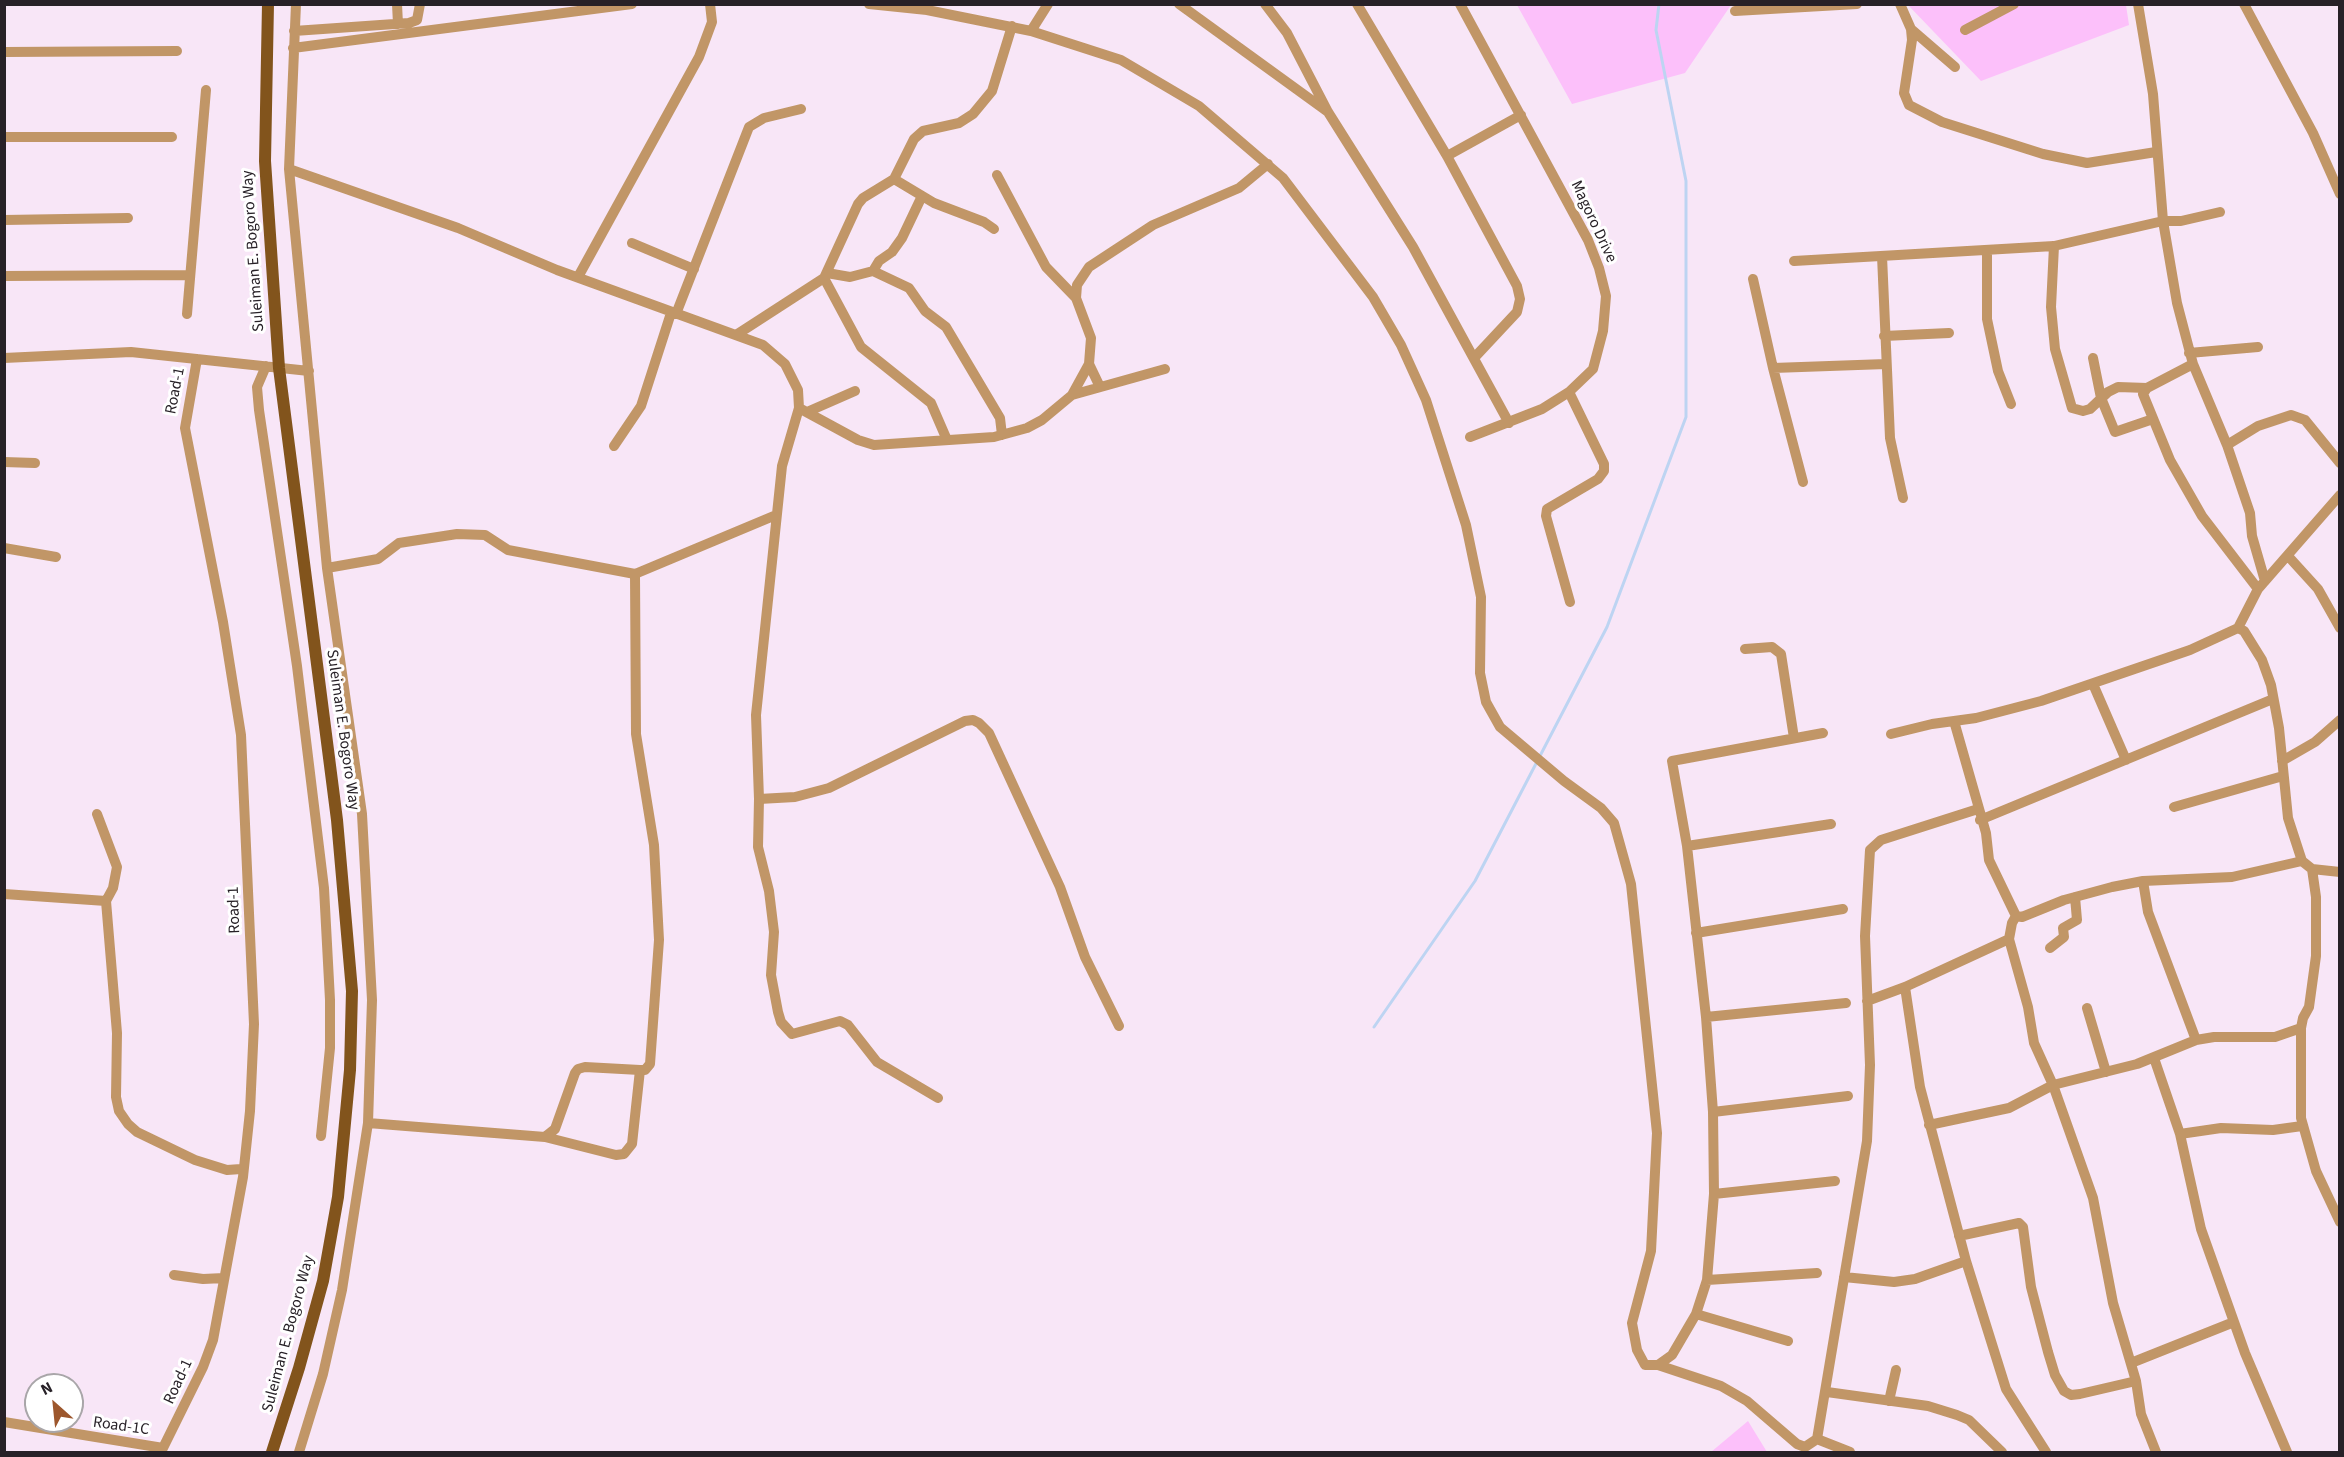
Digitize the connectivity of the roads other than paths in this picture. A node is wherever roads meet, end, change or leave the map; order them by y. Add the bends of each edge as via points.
1 (268, 4) edge
2 (296, 4) edge
3 (397, 4) edge
4 (420, 4) edge
5 (632, 4) edge
6 (710, 4) edge
7 (869, 4) edge
8 (1048, 4) edge
9 (1179, 4) edge
10 (1265, 4) edge
11 (1357, 4) edge
12 (1460, 4) edge
13 (1857, 4) edge
14 (1900, 4) edge
15 (2014, 4) edge
16 (2138, 4) edge
17 (2244, 4) edge
18 (927, 7) edge
19 (1736, 11) dead end
20 (398, 24) junction
21 (1012, 26) junction
22 (1911, 29) junction
23 (1965, 30) dead end
24 (294, 31) junction
25 (1031, 31) junction
26 (293, 48) junction
27 (177, 51) dead end
28 (4, 52) edge
29 (1955, 67) dead end
30 (206, 90) dead end
31 (801, 109) dead end
32 (1328, 112) junction
33 (1521, 115) junction
34 (4, 137) edge
35 (172, 137) dead end
36 (2156, 152) junction
37 (1447, 156) junction
38 (1268, 164) junction
39 (289, 170) junction
40 (997, 175) dead end
41 (894, 179) junction
42 (2340, 194) edge
43 (922, 196) junction
44 (2220, 212) dead end
45 (128, 218) dead end
46 (4, 220) edge
47 (2163, 220) junction
48 (994, 229) dead end
49 (632, 243) dead end
50 (2054, 246) junction
51 (1987, 250) junction
52 (1881, 256) junction
53 (1794, 261) dead end
54 (694, 269) junction
55 (873, 271) junction
56 (4, 276) edge
57 (188, 276) junction
58 (826, 276) junction
59 (578, 277) junction
60 (1752, 279) dead end
61 (1076, 298) junction
62 (673, 313) junction
63 (187, 314) dead end
64 (1949, 333) dead end
65 (736, 335) junction
66 (1884, 336) junction
67 (2258, 347) dead end
68 (4, 357) edge
69 (1474, 358) junction
70 (2092, 358) dead end
71 (2191, 358) junction
72 (197, 359) junction
73 (1089, 364) junction
74 (1886, 364) junction
75 (272, 367) junction
76 (1773, 368) junction
77 (1166, 369) dead end
78 (309, 371) junction
79 (1100, 387) junction
80 (2147, 388) junction
81 (855, 391) dead end
82 (1569, 392) junction
83 (1072, 395) junction
84 (2101, 398) junction
85 (2011, 404) dead end
86 (803, 410) junction
87 (2153, 419) junction
88 (1509, 423) junction
89 (1002, 435) junction
90 (1470, 437) dead end
91 (947, 440) junction
92 (2227, 445) junction
93 (614, 446) dead end
94 (4, 462) edge
95 (34, 462) dead end
96 (2340, 463) edge
97 (1803, 482) dead end
98 (2340, 495) edge
99 (1902, 498) dead end
100 (777, 515) junction
101 (4, 548) edge
102 (2288, 556) junction
103 (56, 558) dead end
104 (327, 568) junction
105 (635, 574) junction
106 (2262, 585) junction
107 (1570, 602) dead end
108 (2238, 628) junction
109 (2340, 628) edge
110 (1745, 649) dead end
111 (2092, 684) junction
112 (2273, 699) junction
113 (2340, 720) edge
114 (1954, 721) junction
115 (1823, 733) dead end
116 (1891, 734) dead end
117 (1794, 738) junction
118 (2126, 760) junction
119 (2282, 761) junction
120 (2283, 776) junction
121 (759, 799) junction
122 (2174, 807) dead end
123 (1978, 809) junction
124 (97, 814) dead end
125 (1980, 820) junction
126 (1831, 824) dead end
127 (1687, 846) junction
128 (2302, 861) junction
129 (2312, 869) junction
130 (2340, 872) edge
131 (2143, 881) junction
132 (4, 894) edge
133 (2075, 897) junction
134 (106, 901) junction
135 (1843, 909) dead end
136 (2016, 916) junction
137 (1696, 933) junction
138 (2009, 939) junction
139 (2049, 948) dead end
140 (1905, 987) junction
141 (1866, 1001) junction
142 (1846, 1003) dead end
143 (2087, 1008) dead end
144 (1706, 1017) junction
145 (1119, 1026) dead end
146 (2301, 1028) junction
147 (2196, 1040) junction
148 (2154, 1058) junction
149 (640, 1070) junction
150 (2106, 1072) junction
151 (2053, 1085) junction
152 (1848, 1096) dead end
153 (938, 1098) dead end
154 (1713, 1112) junction
155 (368, 1123) junction
156 (1929, 1125) junction
157 (2302, 1126) junction
158 (2180, 1134) junction
159 (557, 1135) junction
160 (321, 1136) dead end
161 (241, 1169) dead end
162 (1835, 1181) dead end
163 (1714, 1194) junction
164 (2340, 1222) edge
165 (1959, 1236) junction
166 (1966, 1261) junction
167 (1817, 1273) dead end
168 (174, 1275) dead end
169 (1844, 1277) junction
170 (224, 1278) junction
171 (1707, 1280) junction
172 (1696, 1314) junction
173 (2234, 1322) junction
174 (1788, 1341) dead end
175 (2131, 1363) junction
176 (1658, 1365) junction
177 (1896, 1370) dead end
178 (2136, 1381) junction
179 (1827, 1392) junction
180 (1889, 1401) junction
181 (4, 1422) edge
182 (1817, 1439) junction
183 (162, 1450) edge
184 (272, 1452) edge
185 (298, 1452) edge
186 (1851, 1452) edge
187 (2002, 1452) edge
188 (2046, 1452) edge
189 (2156, 1452) edge
190 (2287, 1452) edge

1 - 75 main road, Suleiman E. Bogoro Way via 265,161
2 - 24 street, Suleiman E. Bogoro Way
3 - 20 street
4 - 20 street via 417,20
5 - 26 street
6 - 59 street via 712,22 699,57
7 - 18 street
8 - 25 street
9 - 32 street
10 - 32 street via 1287,33
11 - 37 street
12 - 33 street, Magoro Drive
13 - 19 street
14 - 22 street
15 - 23 street
16 - 36 street via 2153,94
17 - 42 street via 2313,133
18 - 21 street
20 - 24 street
21 - 25 street
21 - 41 street via 992,91 973,114 959,123 923,131 914,139
22 - 29 street
22 - 36 street via 1905,98 1909,105 1942,122 2043,154 2087,163
24 - 26 street, Suleiman E. Bogoro Way
25 - 38 street via 1121,60 1199,106
26 - 39 street, Suleiman E. Bogoro Way
27 - 28 street
30 - 57 street
31 - 54 street via 764,118 749,127
32 - 69 street via 1413,247
33 - 37 street
33 - 82 street, Magoro Drive via 1588,240 1606,296 1603,331 1593,369
34 - 35 street
36 - 47 street
37 - 69 street via 1499,249 1520,299 1517,312
38 - 61 street via 1239,188 1153,225 1126,241 1085,272 1077,285
38 - 176 street via 1332,240 1372,297 1406,354 1426,400 1466,525 1481,597 1480,672 1486,702 1500,727 1601,808 1614,823 1631,884 1657,1133 1652,1251 1632,1323 1637,1350 1645,1365
39 - 59 street via 458,228
39 - 78 street, Suleiman E. Bogoro Way
40 - 61 street via 1046,267
41 - 43 street
41 - 58 street via 858,204
43 - 48 street
43 - 55 street via 902,238
44 - 47 street via 2181,221
45 - 46 street
47 - 50 street
47 - 71 street via 2176,303
49 - 54 street
50 - 51 street
50 - 84 street via 2051,307 2055,349 2068,401 2072,408 2083,411
51 - 52 street
51 - 85 street via 1987,319 1998,371
52 - 53 street
52 - 66 street
54 - 62 street
55 - 58 street via 850,278
55 - 89 street via 905,285 925,311 946,327 1000,417
56 - 57 street
57 - 63 street
58 - 65 street
58 - 91 street via 861,346 931,403
59 - 62 street
60 - 76 street
61 - 73 street via 1091,338
62 - 65 street
62 - 93 street via 641,406
64 - 66 street
65 - 86 street via 764,345 785,364
66 - 74 street
67 - 71 street
68 - 72 street via 112,351
69 - 88 street
70 - 84 street
71 - 80 street
71 - 92 street
72 - 75 street
72 - 170 street, Road-1 via 184,428 241,735 254,1024 244,1166
73 - 79 street
73 - 83 street
74 - 76 street
74 - 99 street via 1890,438
75 - 78 street
75 - 160 street via 257,387 259,410 297,666 324,888 330,1048
75 - 184 main road, Suleiman E. Bogoro Way via 337,820 352,991 350,1070 336,1208 323,1281
76 - 97 street
77 - 79 street
78 - 104 street, Suleiman E. Bogoro Way
79 - 83 street
80 - 84 street via 2118,387
80 - 87 street via 2143,393
81 - 86 street
82 - 88 street, Magoro Drive
82 - 107 street via 1604,464 1598,479 1547,509
83 - 89 street via 1028,428
84 - 87 street via 2115,432
86 - 91 street via 874,445
86 - 100 street via 783,458
87 - 106 street via 2170,460 2202,516
88 - 90 street, Magoro Drive
89 - 91 street
92 - 96 street via 2258,426 2291,415 2305,420
92 - 106 street via 2250,513
94 - 95 street
98 - 102 street
100 - 105 street
100 - 121 street via 756,715
101 - 103 street
102 - 106 street
102 - 109 street via 2318,589
104 - 105 street via 378,559 399,543 456,534 485,535 508,550
104 - 155 street, Suleiman E. Bogoro Way via 362,814 372,1000
105 - 149 street via 636,734 654,845 658,940 650,1064
106 - 108 street
108 - 111 street
108 - 112 street via 2262,660
110 - 117 street via 1772,647 1781,654
111 - 114 street via 1996,713
111 - 118 street
112 - 118 street
112 - 119 street
113 - 119 street via 2315,742
114 - 116 street
114 - 123 street
115 - 117 street
117 - 127 street via 1672,761
118 - 125 street
119 - 120 street
120 - 122 street
120 - 128 street via 2288,818
121 - 145 street via 829,788 965,721 980,723 989,733 1060,887 1085,957
121 - 153 street via 758,847 769,891 774,932 771,975 781,1022 792,1034 840,1021 848,1025 877,1062
123 - 125 street
123 - 141 street via 1881,840 1870,850 1864,936
124 - 134 street via 117,867
125 - 136 street via 1986,833 1990,865
126 - 127 street
127 - 137 street
128 - 129 street
128 - 131 street via 2232,877
129 - 130 street
129 - 146 street via 2316,956 2309,1007
131 - 133 street
131 - 147 street via 2148,912
132 - 134 street
133 - 136 street
133 - 139 street via 2077,920 2063,928 2064,937
134 - 161 street via 119,1111 137,1132 195,1160 227,1170
135 - 137 street
136 - 138 street
137 - 144 street
138 - 140 street
138 - 151 street via 2034,1043
140 - 141 street
140 - 156 street
141 - 169 street via 1870,1065 1867,1141
142 - 144 street
143 - 150 street
144 - 154 street
146 - 147 street via 2275,1037
146 - 157 street
147 - 148 street
148 - 150 street
148 - 158 street
149 - 159 street via 585,1067 574,1073
149 - 159 street via 629,1149 624,1154 616,1155
150 - 151 street
151 - 156 street via 2009,1108
151 - 175 street via 2093,1198 2109,1282
152 - 154 street
154 - 163 street
155 - 159 street
155 - 185 street, Suleiman E. Bogoro Way via 342,1290 323,1374
156 - 165 street
157 - 158 street via 2273,1130 2221,1128
157 - 164 street via 2316,1171
158 - 173 street via 2192,1199
162 - 163 street
163 - 171 street
165 - 166 street
165 - 178 street via 2019,1223 2023,1227 2031,1287 2055,1376 2064,1391 2080,1394
166 - 169 street via 1894,1282
166 - 188 street via 2006,1389
167 - 171 street
168 - 170 street
169 - 179 street
170 - 183 street, Road-1 via 213,1340
171 - 172 street
172 - 174 street
172 - 176 street via 1672,1355
173 - 175 street
173 - 190 street
175 - 178 street
176 - 182 street via 1721,1386 1748,1401 1797,1444 1805,1447
177 - 180 street
178 - 189 street via 2141,1414
179 - 180 street
179 - 182 street
180 - 187 street via 1928,1407 1969,1420
181 - 183 street, Road-1C
182 - 186 street

